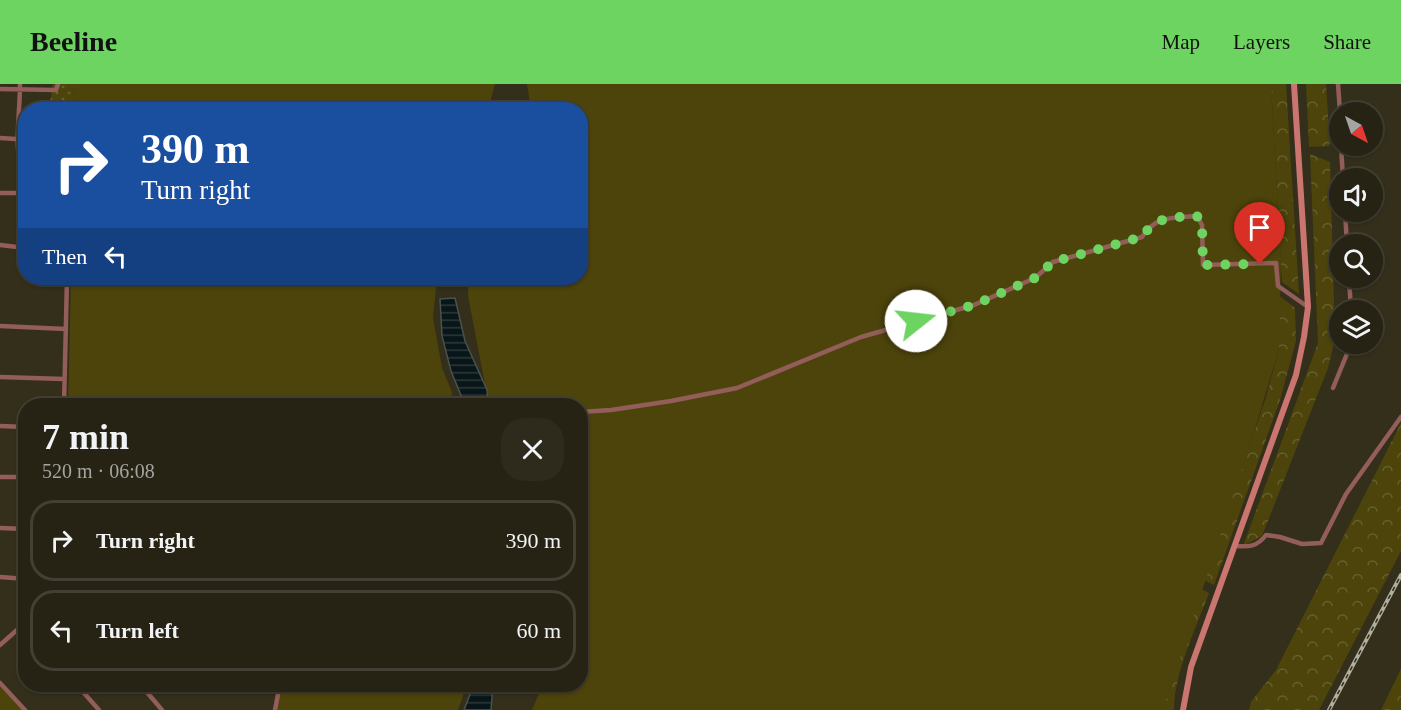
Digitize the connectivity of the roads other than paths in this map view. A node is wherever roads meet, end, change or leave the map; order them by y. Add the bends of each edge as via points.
1 (1294, 84) edge
2 (1338, 84) edge
3 (20, 87) edge
4 (57, 87) edge
5 (0, 88) edge
6 (19, 102) edge
7 (1339, 102) edge
8 (18, 113) edge
9 (0, 138) edge
10 (16, 139) junction
11 (18, 158) edge
12 (0, 193) edge
13 (18, 193) edge
14 (0, 245) edge
15 (18, 247) edge
16 (67, 285) edge
17 (1308, 307) junction
18 (0, 326) edge
19 (66, 329) junction
20 (1347, 354) edge
21 (0, 377) edge
22 (64, 380) junction
23 (1333, 388) dead end
24 (64, 398) edge
25 (588, 411) edge
26 (1401, 417) edge
27 (0, 426) edge
28 (18, 427) edge
29 (0, 477) edge
30 (18, 477) edge
31 (0, 528) edge
32 (18, 529) edge
33 (1235, 546) junction
34 (0, 577) edge
35 (18, 578) edge
36 (18, 630) edge
37 (0, 645) edge
38 (0, 683) edge
39 (83, 692) edge
40 (147, 692) edge
41 (278, 692) edge
42 (25, 710) edge
43 (99, 710) edge
44 (162, 710) edge
45 (275, 710) edge
46 (1183, 710) edge

1 - 17 main road
2 - 7 street
3 - 4 street
3 - 5 street
3 - 6 street
8 - 10 street
9 - 10 street
10 - 11 street
12 - 13 street
14 - 15 street
16 - 19 street
17 - 25 street via 1278,286 1276,263 1203,265 1202,225 1197,216 1162,219 1142,237 1053,262 1035,278 974,305 861,337 736,388
17 - 33 main road via 1296,375
18 - 19 street
19 - 22 street
20 - 23 street
21 - 22 street
22 - 24 street
26 - 33 street via 1346,494 1321,543 1302,544 1266,535 1259,544
27 - 28 street
29 - 30 street
31 - 32 street
33 - 46 main road via 1191,667
34 - 35 street
36 - 37 street
38 - 42 street
39 - 43 street
40 - 44 street
41 - 45 street

